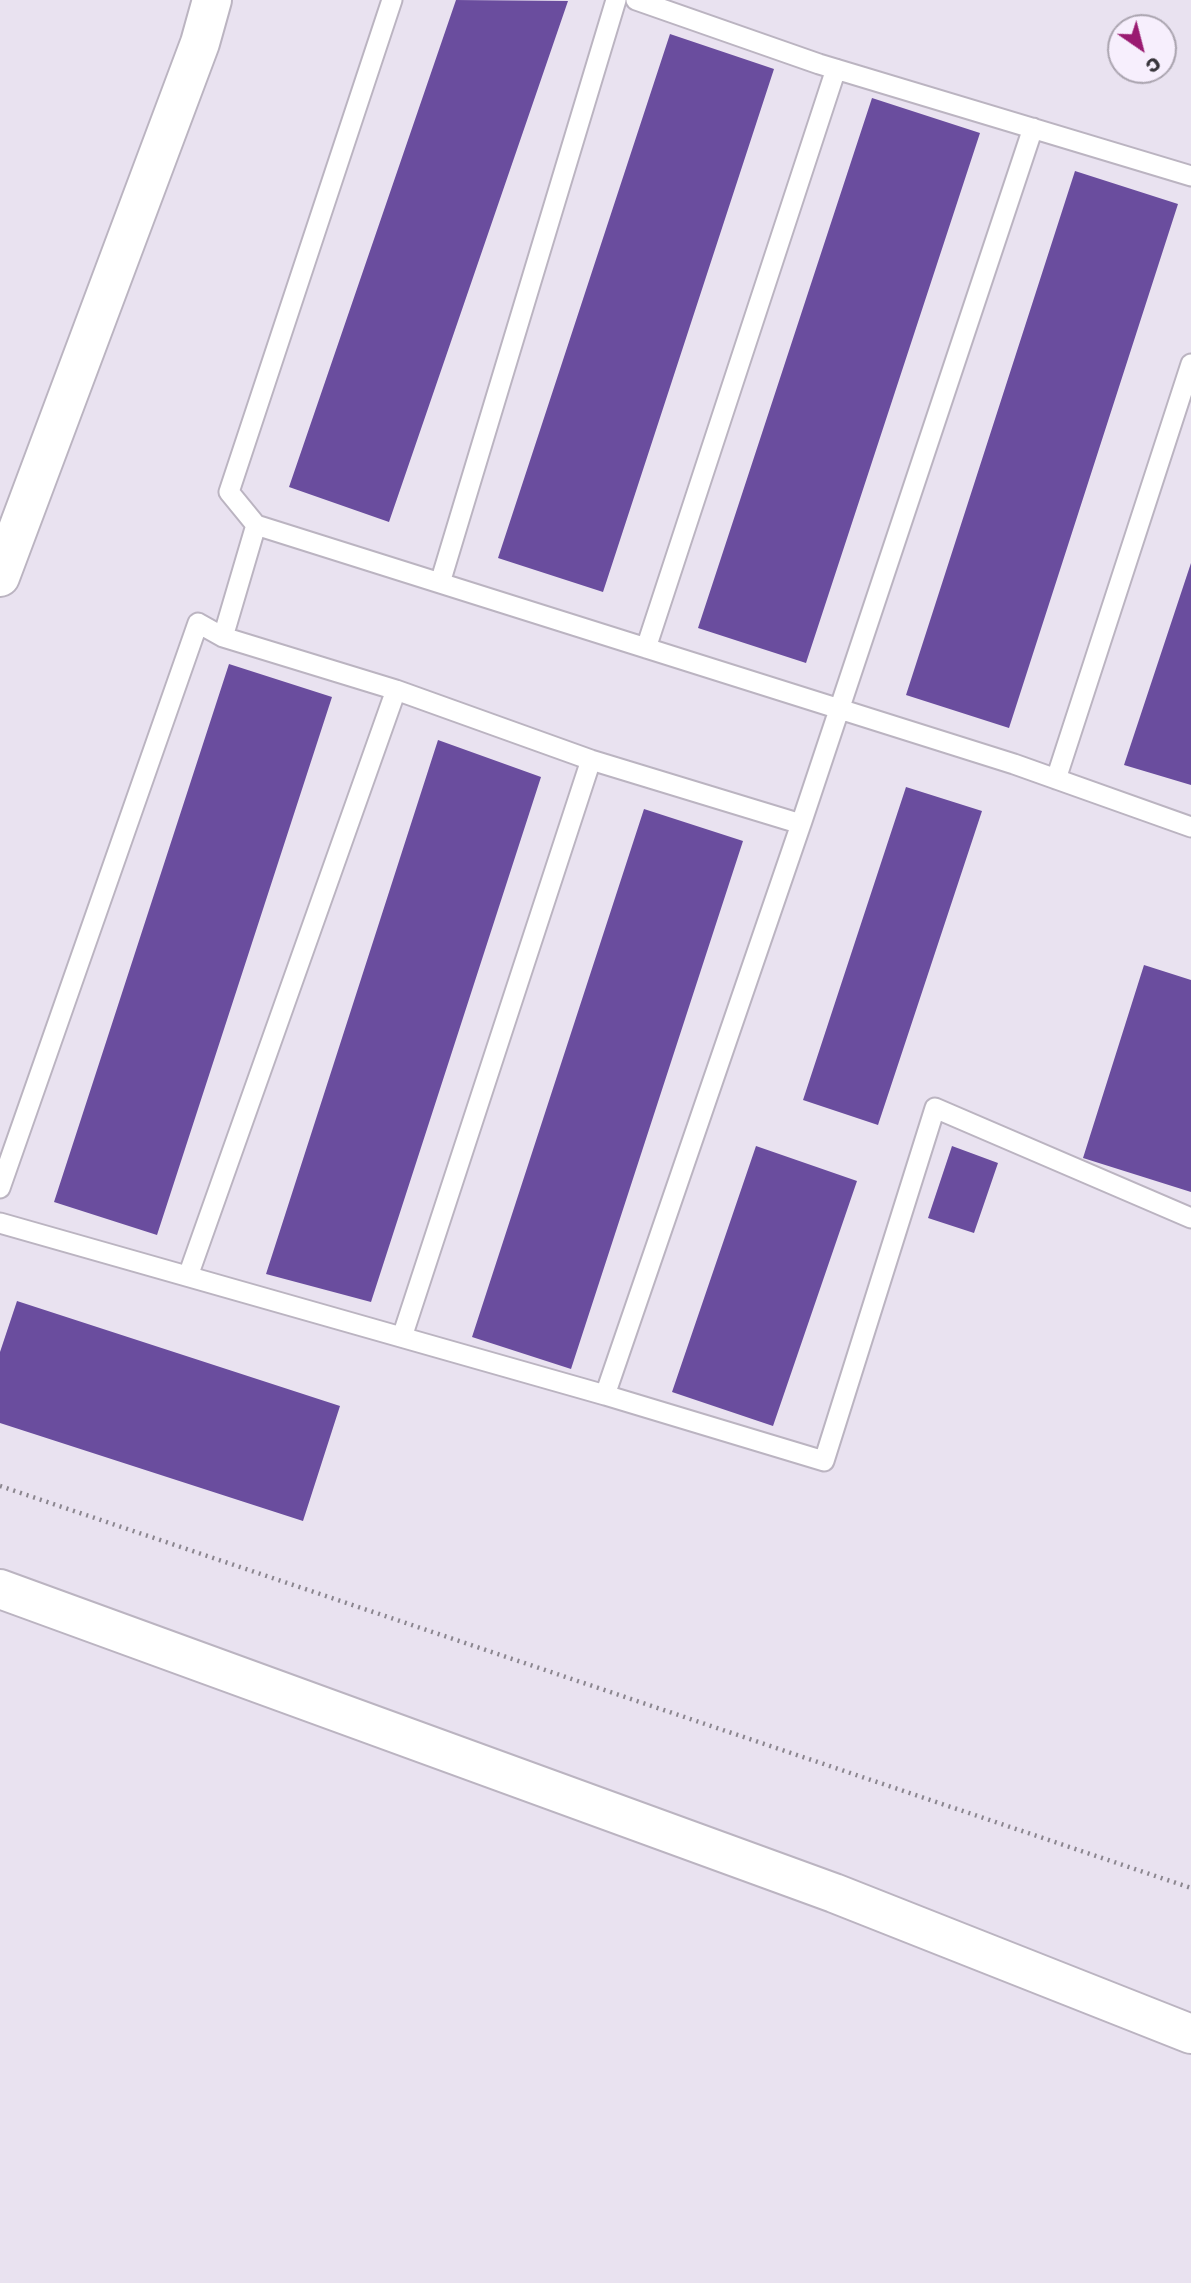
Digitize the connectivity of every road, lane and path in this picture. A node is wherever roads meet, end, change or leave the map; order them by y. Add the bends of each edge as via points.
1 (212, 0) edge
2 (392, 0) edge
3 (616, 0) edge
4 (636, 0) edge
5 (835, 69) junction
6 (1033, 128) junction
7 (1191, 176) edge
8 (1191, 364) edge
9 (256, 525) junction
10 (0, 577) edge
11 (440, 583) junction
12 (223, 637) junction
13 (646, 648) junction
14 (396, 690) junction
15 (840, 709) junction
16 (591, 760) junction
17 (1056, 779) junction
18 (801, 824) junction
19 (1191, 827) edge
20 (0, 1188) edge
21 (1191, 1218) edge
22 (0, 1223) edge
23 (188, 1276) junction
24 (402, 1337) junction
25 (605, 1395) junction
26 (0, 1486) edge
27 (0, 1589) edge
28 (1191, 1888) edge
29 (1191, 2034) edge

1 - 10 street
2 - 9 lane via 229,492
3 - 11 lane
4 - 5 lane
5 - 6 lane
5 - 13 lane
6 - 7 lane
6 - 15 lane
8 - 17 lane
9 - 11 lane
9 - 12 lane
11 - 13 lane
12 - 14 lane
12 - 20 lane via 198,623
13 - 15 lane
14 - 16 lane
14 - 23 lane
15 - 17 lane
15 - 18 lane
16 - 18 lane
16 - 24 lane
17 - 19 lane
18 - 25 lane
21 - 25 lane via 935,1108 824,1461
22 - 23 lane
23 - 24 lane
24 - 25 lane
26 - 28 path
27 - 29 street via 834,1893

